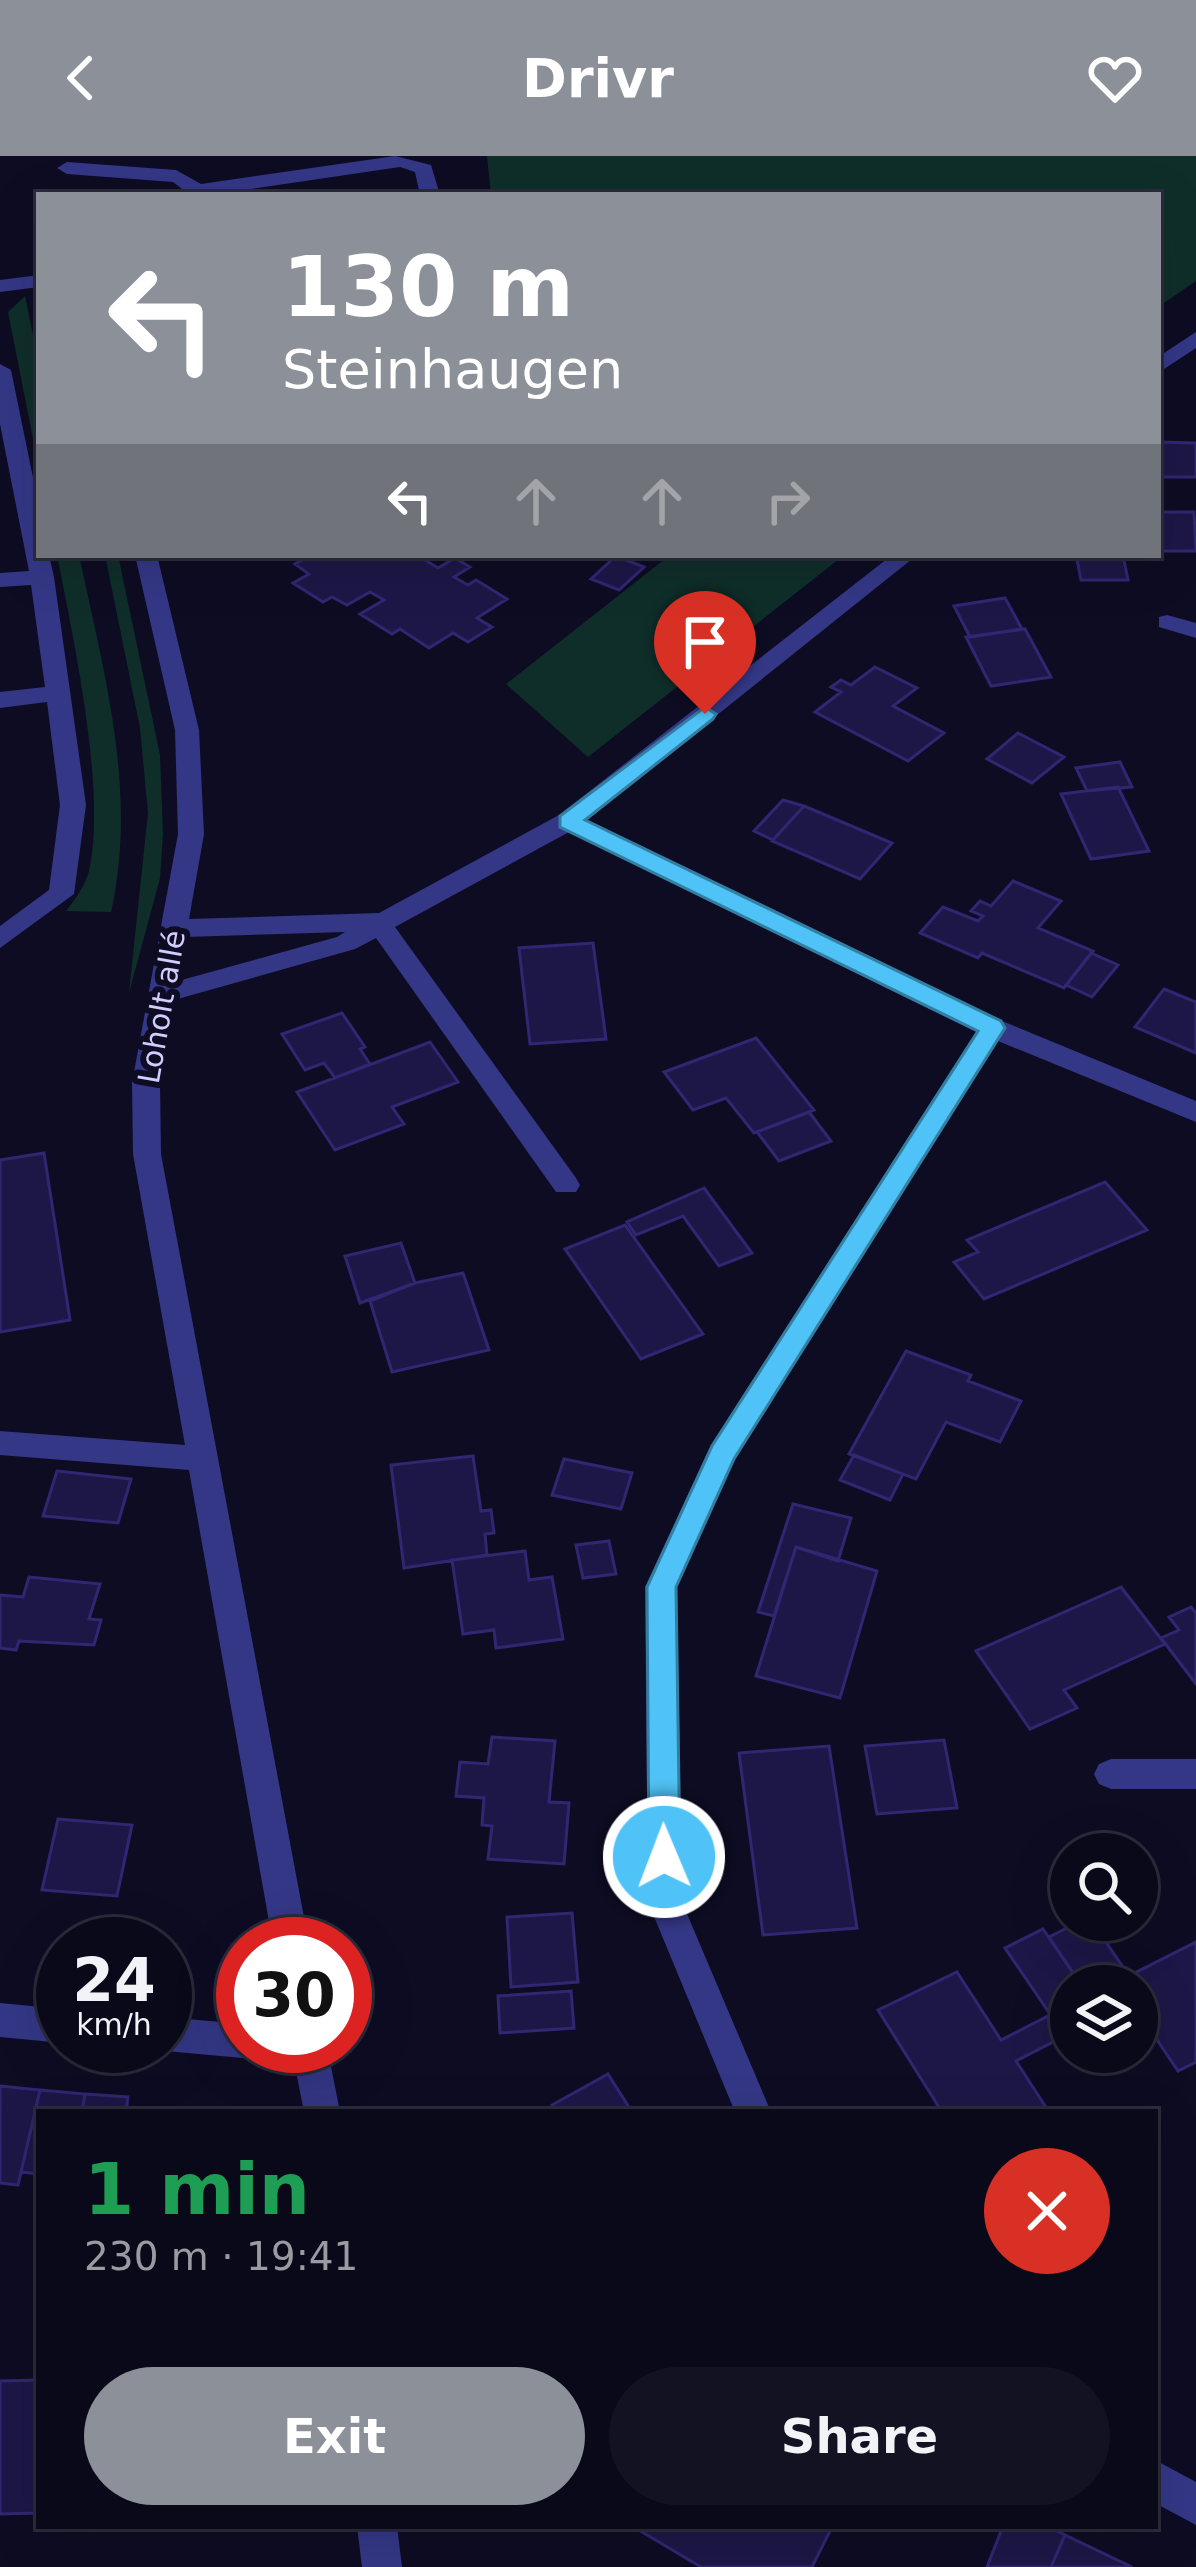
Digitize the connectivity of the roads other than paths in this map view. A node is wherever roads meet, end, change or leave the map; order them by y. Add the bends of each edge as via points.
1 (69, 162) edge
2 (66, 192) edge
3 (199, 192) edge
4 (429, 192) edge
5 (36, 281) edge
6 (0, 286) edge
7 (1196, 338) edge
8 (1176, 361) edge
9 (0, 370) edge
10 (5, 419) edge
11 (36, 551) edge
12 (38, 558) edge
13 (147, 558) edge
14 (902, 558) edge
15 (42, 577) junction
16 (0, 580) edge
17 (1167, 622) dead end
18 (1196, 631) edge
19 (58, 693) junction
20 (0, 700) edge
21 (568, 821) junction
22 (378, 922) junction
23 (176, 928) junction
24 (0, 939) edge
25 (160, 995) junction
26 (992, 1028) junction
27 (1196, 1112) edge
28 (566, 1185) dead end
29 (0, 1443) edge
30 (203, 1459) junction
31 (1111, 1774) dead end
32 (1196, 1774) edge
33 (286, 1917) edge
34 (0, 2020) edge
35 (36, 2023) edge
36 (315, 2073) edge
37 (321, 2109) edge
38 (752, 2109) edge
39 (1158, 2482) edge
40 (1196, 2505) edge
41 (377, 2529) edge
42 (382, 2567) edge

1 - 2 street
1 - 3 street via 176,176
3 - 4 street via 401,160 424,169
5 - 6 street
7 - 8 street
9 - 10 street
10 - 11 street
12 - 15 street
13 - 23 street, Loholt allé via 187,730 191,834
14 - 21 street
15 - 16 street
15 - 19 street
17 - 18 street
19 - 20 street
19 - 24 street via 73,805 61,894
21 - 22 street
21 - 26 street
22 - 23 street
22 - 25 street via 314,954
22 - 28 street
23 - 25 street, Loholt allé
25 - 30 street, Loholt allé via 146,1083 147,1154
26 - 27 street
26 - 38 street via 722,1454 662,1587 665,1902
29 - 30 street
30 - 33 street, Loholt allé
31 - 32 street
34 - 35 street
36 - 37 street
39 - 40 street
41 - 42 street

